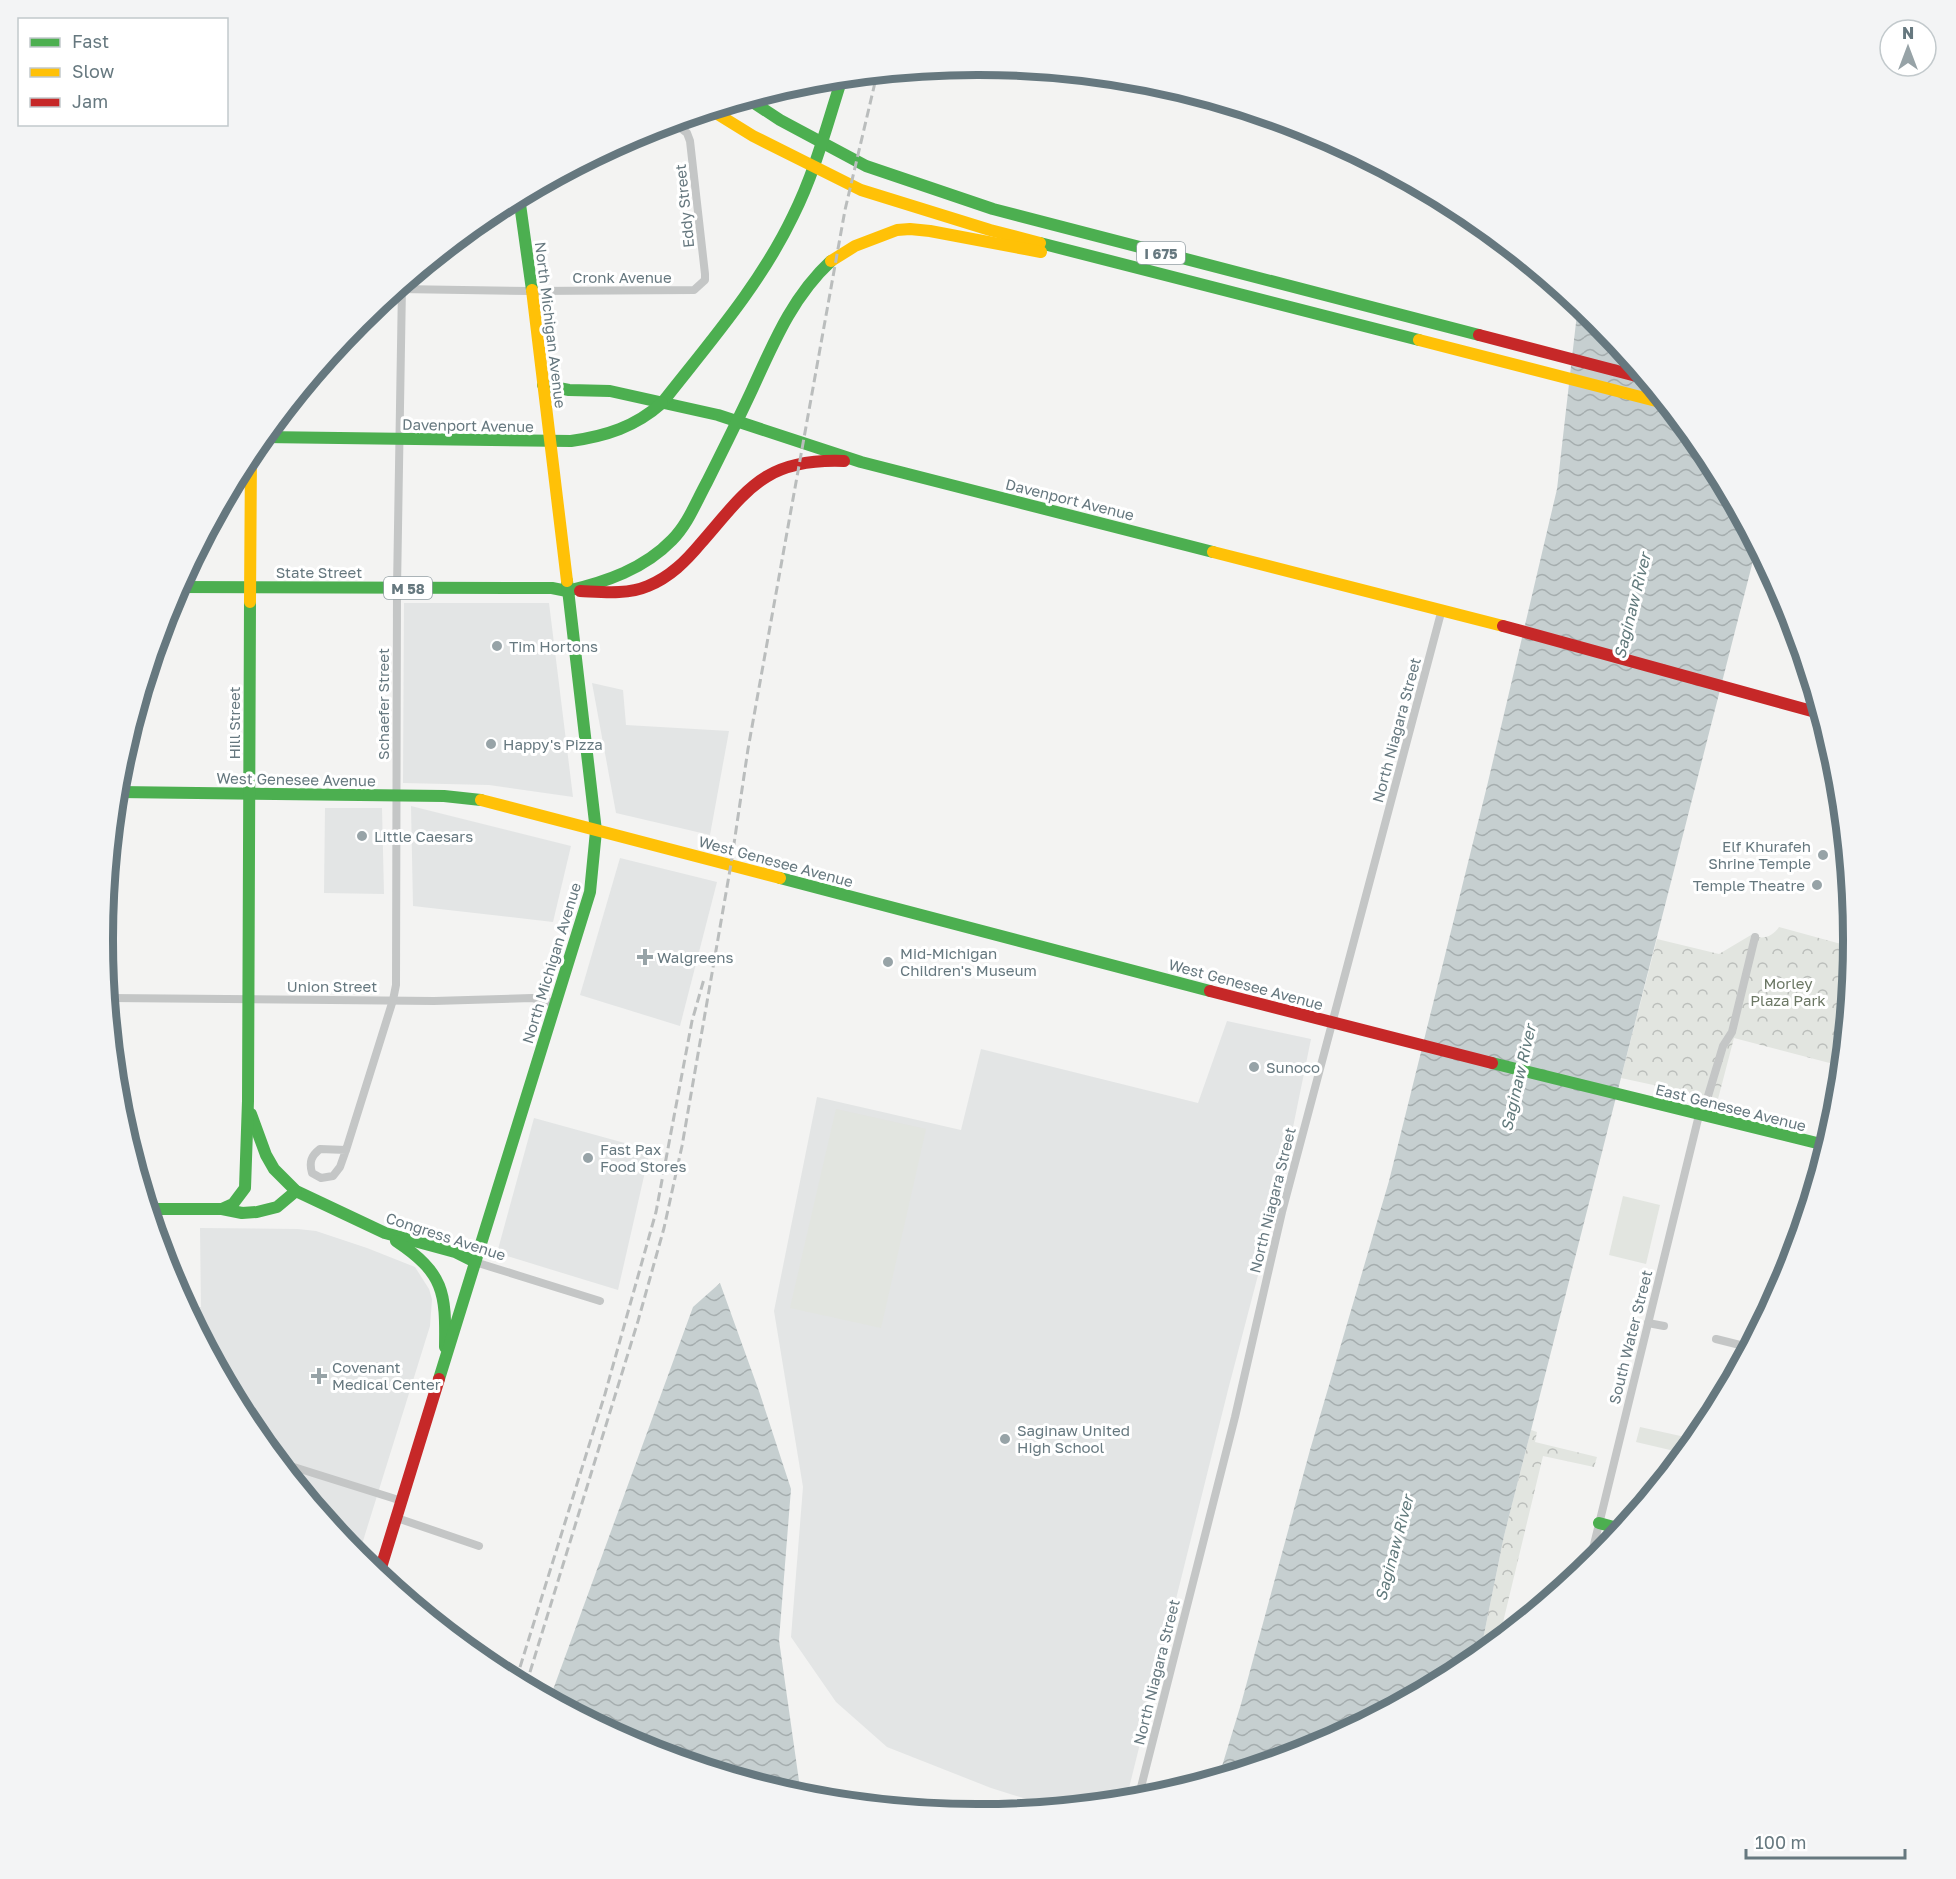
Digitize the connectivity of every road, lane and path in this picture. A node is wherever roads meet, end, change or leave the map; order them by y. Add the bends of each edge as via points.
1 (840, 86) edge
2 (755, 104) edge
3 (718, 115) edge
4 (681, 128) edge
5 (520, 207) edge
6 (1182, 279) junction
7 (701, 284) joint
8 (410, 288) edge
9 (532, 291) junction
10 (401, 297) edge
11 (1633, 375) edge
12 (543, 385) junction
13 (1654, 400) edge
14 (662, 403) junction
15 (274, 438) edge
16 (399, 439) junction
17 (549, 441) junction
18 (861, 462) junction
19 (251, 472) edge
20 (189, 587) edge
21 (249, 587) junction
22 (397, 588) junction
23 (567, 591) junction
24 (1442, 609) junction
25 (1812, 711) edge
26 (127, 792) edge
27 (249, 794) junction
28 (396, 795) junction
29 (596, 831) junction
30 (1755, 937) dead end
31 (115, 998) edge
32 (248, 999) junction
33 (393, 1000) junction
34 (555, 1003) junction
35 (1333, 1023) junction
36 (1629, 1097) joint
37 (248, 1101) junction
38 (1700, 1116) junction
39 (1817, 1144) edge
40 (346, 1150) junction
41 (296, 1191) junction
42 (157, 1209) edge
43 (222, 1209) junction
44 (385, 1233) junction
45 (476, 1262) junction
46 (600, 1300) dead end
47 (1648, 1323) junction
48 (1664, 1326) dead end
49 (1716, 1339) dead end
50 (1741, 1345) edge
51 (444, 1363) junction
52 (293, 1467) edge
53 (402, 1501) junction
54 (397, 1518) junction
55 (1599, 1523) junction
56 (1612, 1527) edge
57 (479, 1546) dead end
58 (1593, 1546) edge
59 (382, 1565) edge
60 (1141, 1788) edge

1 - 14 main road via 805,191 784,235 754,284
2 - 11 main road, I 675 via 866,166 993,209
3 - 6 main road, I 675 via 861,190 990,230
4 - 7 street, Eddy Street via 690,141 705,274
5 - 9 main road, North Michigan Avenue
6 - 13 main road, I 675
6 - 23 main road via 928,231 903,229 864,240 828,263 801,291 685,525 650,560 599,584
7 - 9 street, Cronk Avenue via 694,290 682,291
8 - 9 street, Cronk Avenue
9 - 12 main road, North Michigan Avenue
10 - 16 street, Schaefer Street
12 - 14 main road, Davenport Avenue via 610,391
12 - 17 main road, North Michigan Avenue
14 - 17 main road, Davenport Avenue via 648,417 616,432 594,438
14 - 18 main road, Davenport Avenue via 718,415
15 - 16 main road, Davenport Avenue
16 - 17 main road, Davenport Avenue
16 - 22 street, Schaefer Street
17 - 23 main road, North Michigan Avenue
18 - 23 main road via 822,460 776,470 754,484 671,575 646,587 622,592
18 - 24 main road, Davenport Avenue
19 - 21 main road, Hill Street
20 - 21 main road, State Street / M 58
21 - 22 main road, State Street / M 58
21 - 27 main road, Hill Street
22 - 23 main road, State Street / M 58
22 - 28 street, Schaefer Street
23 - 29 main road, North Michigan Avenue
24 - 25 main road, Davenport Avenue
24 - 35 street, North Niagara Street
26 - 27 main road, West Genesee Avenue
27 - 28 main road, West Genesee Avenue
27 - 32 main road, Hill Street
28 - 29 main road, West Genesee Avenue via 479,799
28 - 33 street, Schaefer Street
29 - 34 main road, North Michigan Avenue via 590,892
29 - 35 main road, West Genesee Avenue
30 - 38 street, South Water Street via 1732,1032 1723,1046
31 - 32 street, Union Street
32 - 33 street, Union Street
32 - 37 main road, Hill Street
33 - 34 street, Union Street via 532,998
33 - 40 street, Schaefer Street
34 - 45 main road, North Michigan Avenue
35 - 36 main road, West Genesee Avenue
35 - 60 street, North Niagara Street via 1282,1212 1235,1417
36 - 38 main road, East Genesee Avenue
37 - 41 main road, Hill Street via 266,1155
37 - 43 main road, Hill Street via 245,1188 233,1204
38 - 39 main road, East Genesee Avenue
38 - 47 street, South Water Street
40 - 40 street, Schaefer Street via 320,1149 312,1155 312,1173 321,1178 333,1176
41 - 43 main road via 278,1206 261,1212
41 - 44 main road, Congress Avenue
42 - 43 main road
44 - 45 main road, Congress Avenue via 455,1252
44 - 51 main road via 413,1251 433,1271 445,1304
45 - 46 street, Congress Avenue
45 - 51 main road, North Michigan Avenue
47 - 48 street
47 - 55 street, South Water Street
49 - 50 street
51 - 53 main road, North Michigan Avenue
52 - 53 street
53 - 54 main road, North Michigan Avenue
54 - 57 street
54 - 59 main road, North Michigan Avenue
55 - 56 main road
55 - 58 street, South Water Street

